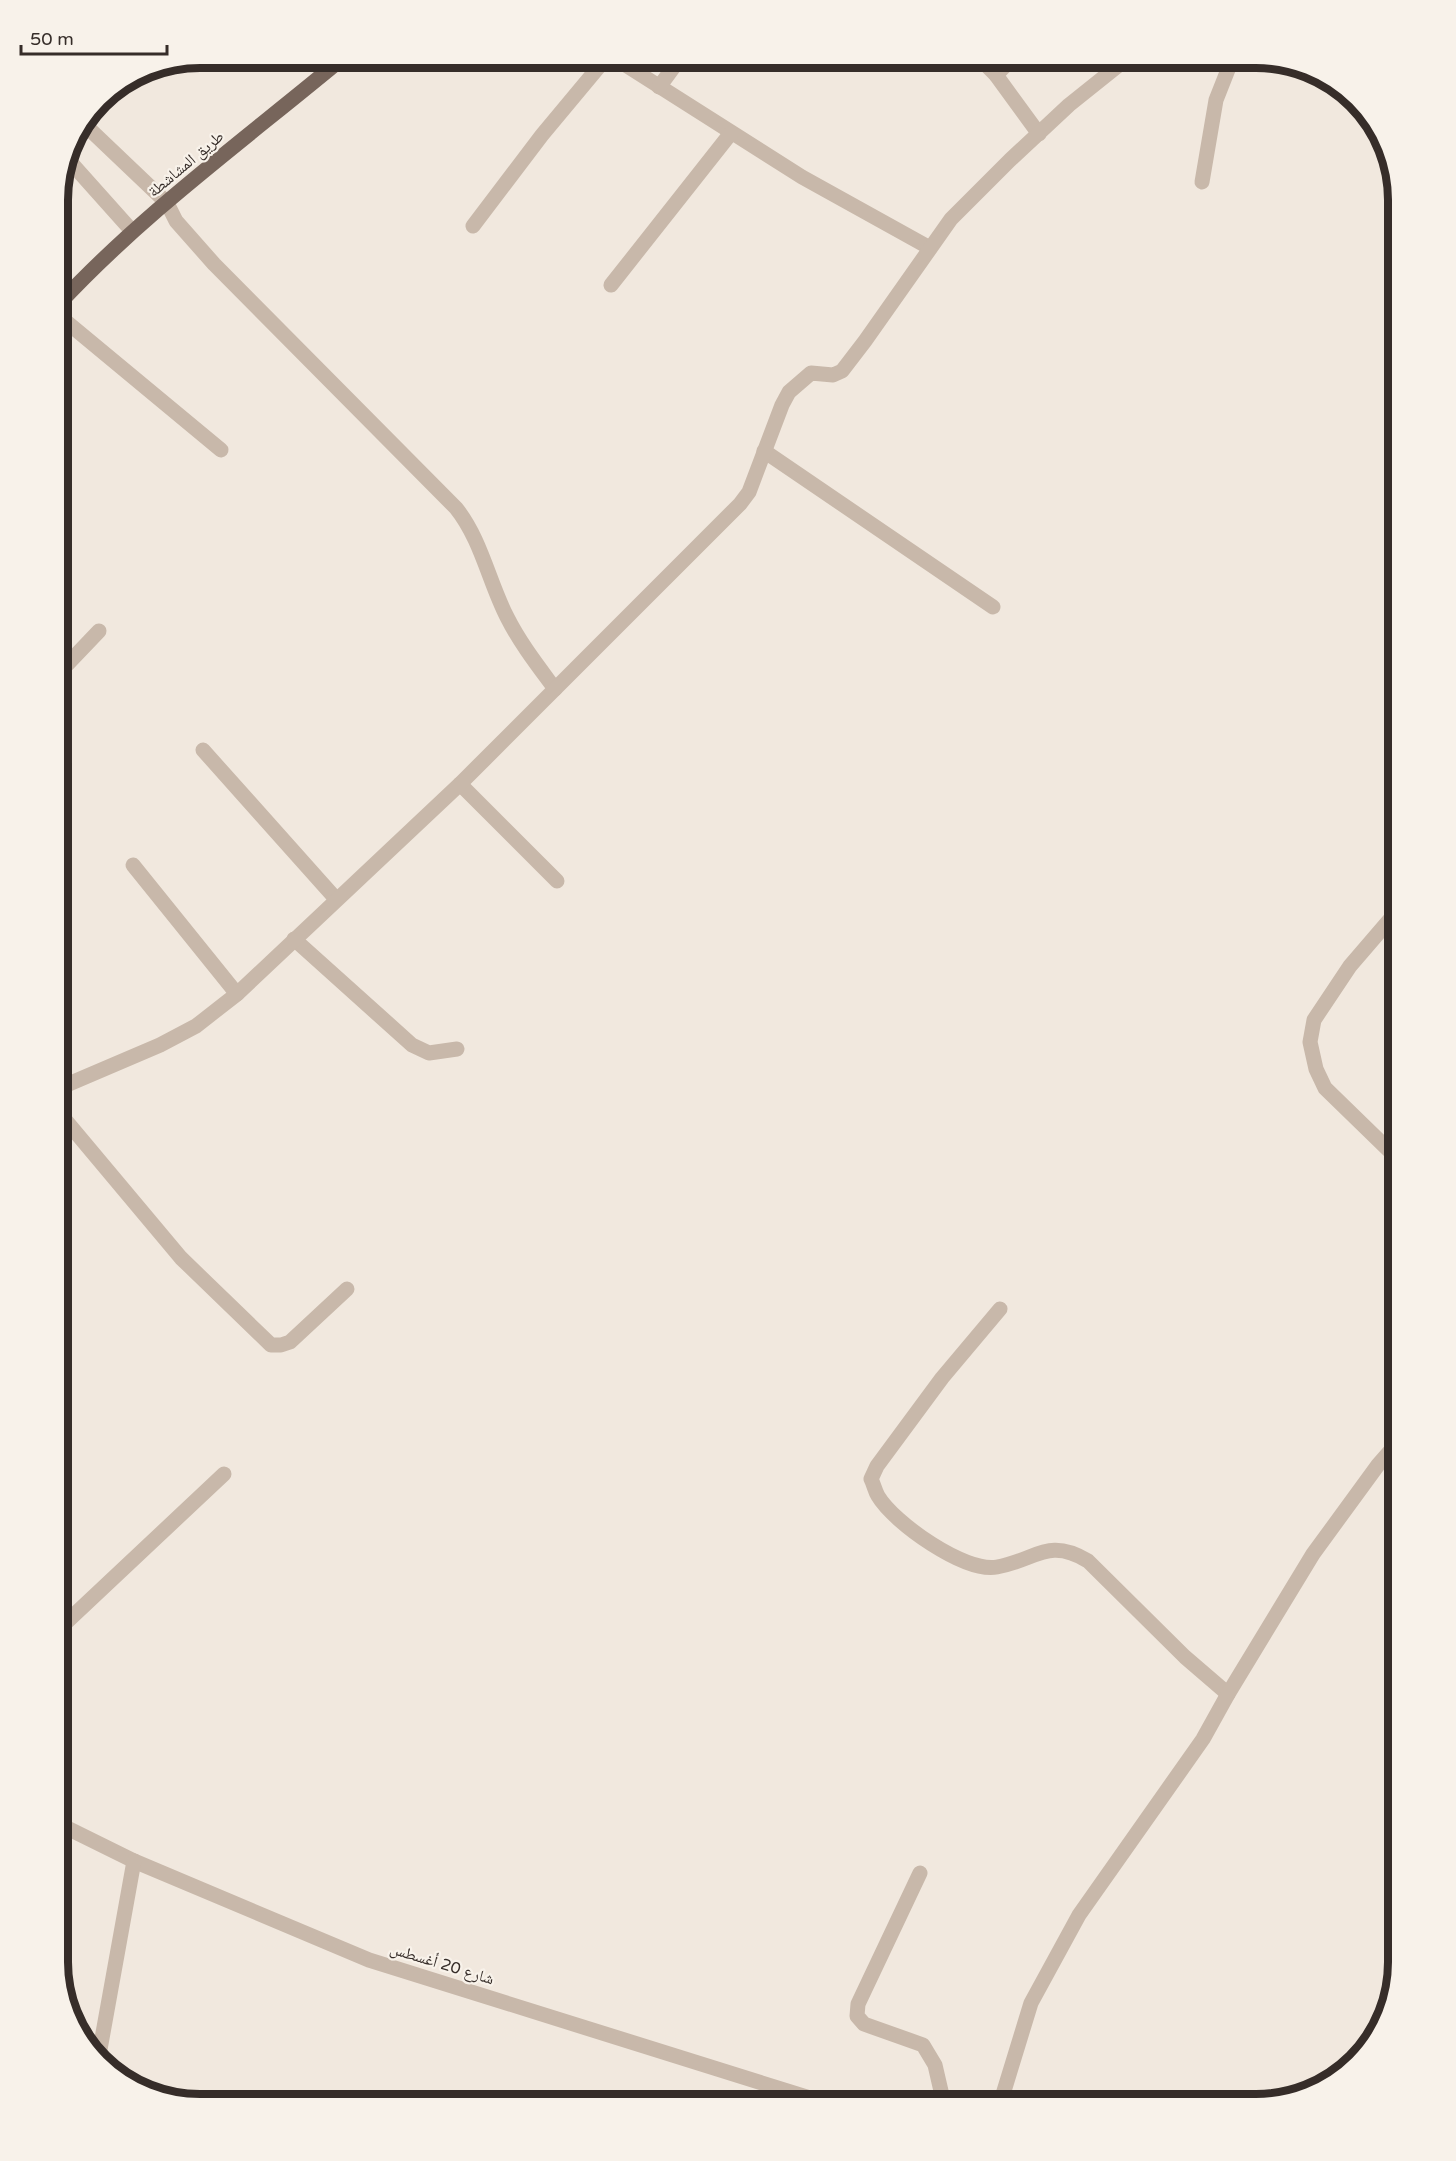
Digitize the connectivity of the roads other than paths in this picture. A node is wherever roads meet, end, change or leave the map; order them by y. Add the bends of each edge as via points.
1 (331, 68) edge
2 (598, 68) edge
3 (630, 68) edge
4 (673, 68) edge
5 (989, 68) edge
6 (1003, 68) edge
7 (1115, 68) edge
8 (1229, 68) edge
9 (996, 75) junction
10 (659, 87) junction
11 (89, 128) edge
12 (731, 133) junction
13 (1039, 134) junction
14 (72, 164) edge
15 (1202, 182) dead end
16 (167, 203) junction
17 (473, 226) dead end
18 (132, 231) junction
19 (930, 248) junction
20 (611, 285) dead end
21 (68, 294) edge
22 (68, 323) edge
23 (221, 450) dead end
24 (764, 451) junction
25 (993, 607) dead end
26 (99, 632) dead end
27 (68, 664) edge
28 (555, 689) junction
29 (203, 750) dead end
30 (460, 784) junction
31 (133, 865) dead end
32 (557, 881) dead end
33 (336, 899) junction
34 (1388, 922) edge
35 (294, 939) junction
36 (237, 994) junction
37 (457, 1048) dead end
38 (68, 1084) edge
39 (68, 1123) edge
40 (1388, 1149) edge
41 (347, 1289) dead end
42 (1000, 1309) dead end
43 (1388, 1454) edge
44 (224, 1474) dead end
45 (68, 1621) edge
46 (1228, 1694) junction
47 (68, 1828) edge
48 (134, 1861) junction
49 (920, 1873) dead end
50 (100, 2048) edge
51 (796, 2094) edge
52 (942, 2094) edge
53 (1003, 2094) edge

1 - 16 main road, طريق المشاشطة
2 - 17 street
3 - 10 street
4 - 10 street
5 - 9 street
6 - 9 street
7 - 13 street
8 - 15 street via 1216,100
9 - 13 street
10 - 12 street
11 - 16 street
12 - 19 street
12 - 20 street
13 - 19 street via 951,219
14 - 18 street
16 - 18 main road, طريق المشاشطة
16 - 28 street via 176,221 214,264 463,517 507,616
18 - 21 main road, طريق المشاشطة
19 - 24 street via 842,371 833,375 811,373 789,393
22 - 23 street
24 - 25 street
24 - 28 street via 749,492 740,504
26 - 27 street
28 - 30 street
29 - 33 street
30 - 32 street
30 - 33 street
31 - 36 street
33 - 35 street
34 - 40 street via 1350,966 1314,1020 1310,1042 1325,1088
35 - 36 street
35 - 37 street via 412,1045 429,1053
36 - 38 street via 196,1026
39 - 41 street via 181,1258 271,1345 290,1342
42 - 46 street via 942,1378 877,1466 871,1479 879,1497 920,1535 968,1563 995,1568 1045,1550 1062,1549 1076,1554
43 - 46 street via 1313,1554
44 - 45 street
46 - 53 street via 1203,1739 1079,1915 1032,2003
47 - 48 street, شارع 20 أغسطس
48 - 50 street
48 - 51 street, شارع 20 أغسطس via 369,1960
49 - 52 street via 858,2004 857,2016 864,2024 923,2045 935,2065

